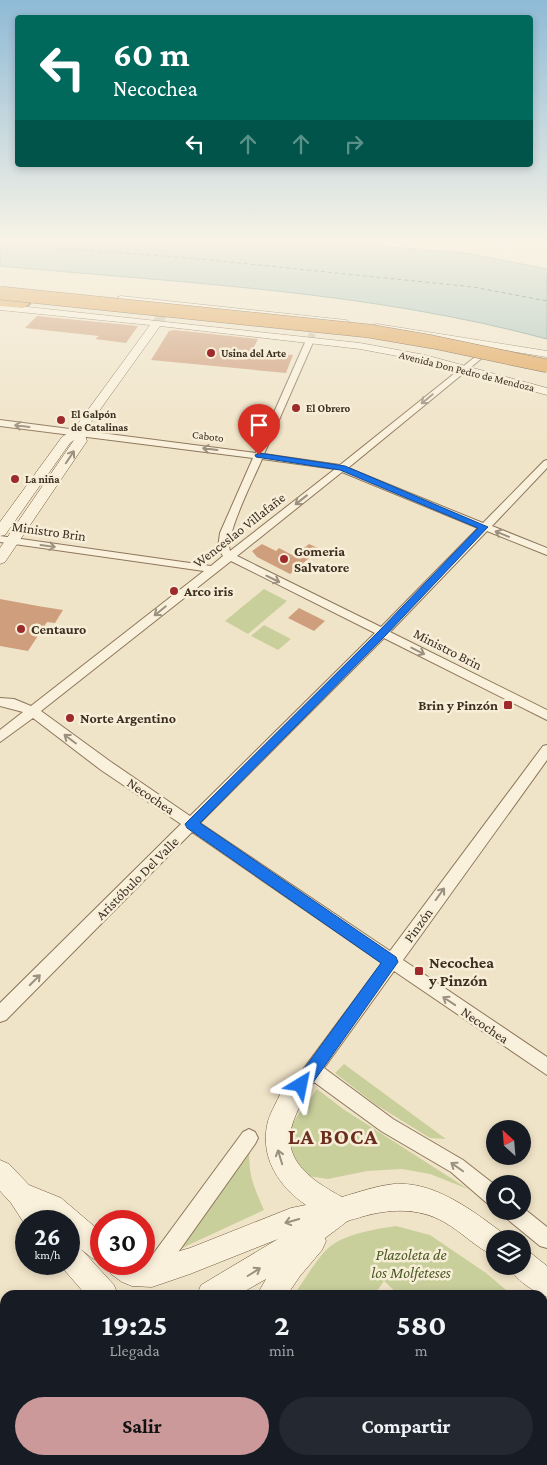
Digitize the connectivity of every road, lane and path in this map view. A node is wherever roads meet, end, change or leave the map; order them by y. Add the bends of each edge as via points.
1 (13, 308) edge
2 (63, 308) edge
3 (149, 308) edge
4 (212, 308) edge
5 (157, 323) junction
6 (310, 340) junction
7 (494, 344) junction
8 (547, 354) edge
9 (547, 366) edge
10 (465, 368) junction
11 (547, 378) edge
12 (547, 392) edge
13 (0, 423) edge
14 (78, 432) junction
15 (259, 455) junction
16 (547, 462) edge
17 (342, 468) junction
18 (484, 527) junction
19 (0, 532) edge
20 (7, 540) edge
21 (547, 552) edge
22 (229, 557) junction
23 (0, 559) edge
24 (212, 569) junction
25 (382, 633) junction
26 (0, 702) edge
27 (34, 712) junction
28 (547, 715) edge
29 (0, 737) edge
30 (547, 750) edge
31 (192, 824) junction
32 (391, 962) junction
33 (0, 1014) edge
34 (547, 1067) edge
35 (312, 1070) junction
36 (290, 1101) joint
37 (249, 1138) dead end
38 (0, 1173) edge
39 (486, 1190) edge
40 (20, 1194) junction
41 (31, 1210) edge
42 (340, 1211) junction
43 (524, 1220) edge
44 (486, 1236) edge
45 (547, 1239) edge
46 (90, 1240) edge
47 (80, 1268) edge
48 (155, 1268) edge
49 (155, 1271) edge
50 (531, 1271) edge
51 (547, 1283) edge
52 (100, 1290) edge
53 (220, 1290) edge
54 (275, 1290) edge

1 - 5 main road, Avenida Don Pedro de Mendoza
2 - 11 highway via 358,341
3 - 9 highway, bridge via 369,331
4 - 7 main road, Avenida Don Pedro de Mendoza via 318,319
5 - 6 main road, Avenida Don Pedro de Mendoza
5 - 14 main road
6 - 10 main road, Avenida Don Pedro de Mendoza
6 - 15 street
7 - 8 main road, Avenida Don Pedro de Mendoza
7 - 10 street, Wenceslao Villafañe
10 - 12 main road, Avenida Don Pedro de Mendoza
10 -> 17 street, Wenceslao Villafañe
14 -> 13 street, Caboto
15 -> 14 street, Caboto
14 - 19 main road via 66,440
20 -> 14 main road via 81,441
15 - 17 street, Caboto
15 - 22 street via 225,533 223,548
16 - 18 street, Aristóbulo Del Valle
17 - 18 street, Caboto
17 -> 22 street, Wenceslao Villafañe
21 -> 18 street, Caboto
18 - 25 street, Aristóbulo Del Valle
20 - 23 main road
20 -> 24 street, Ministro Brin
22 - 24 street, Wenceslao Villafañe
22 -> 25 street, Ministro Brin
24 -> 27 street, Wenceslao Villafañe
25 -> 28 street, Ministro Brin
25 - 31 street, Aristóbulo Del Valle
26 - 27 street, Necochea
27 - 29 street, Wenceslao Villafañe
31 -> 27 street, Necochea
32 -> 30 street, Pinzón
31 - 32 street, Necochea
33 -> 31 street, Aristóbulo Del Valle
34 -> 32 street, Necochea
32 - 35 street, Pinzón
35 - 36 street, Pinzón
39 -> 35 street via 457,1166 387,1125
42 -> 36 main road via 300,1186 280,1160 278,1131
37 - 48 street
38 - 40 main road
40 - 41 main road
40 - 46 main road via 52,1207
42 - 44 main road via 375,1200 410,1198 454,1213
42 -> 49 main road via 290,1221 190,1261
53 -> 42 main road via 283,1254
42 - 54 main road via 290,1266
43 - 45 street
47 - 52 main road
50 - 51 main road

